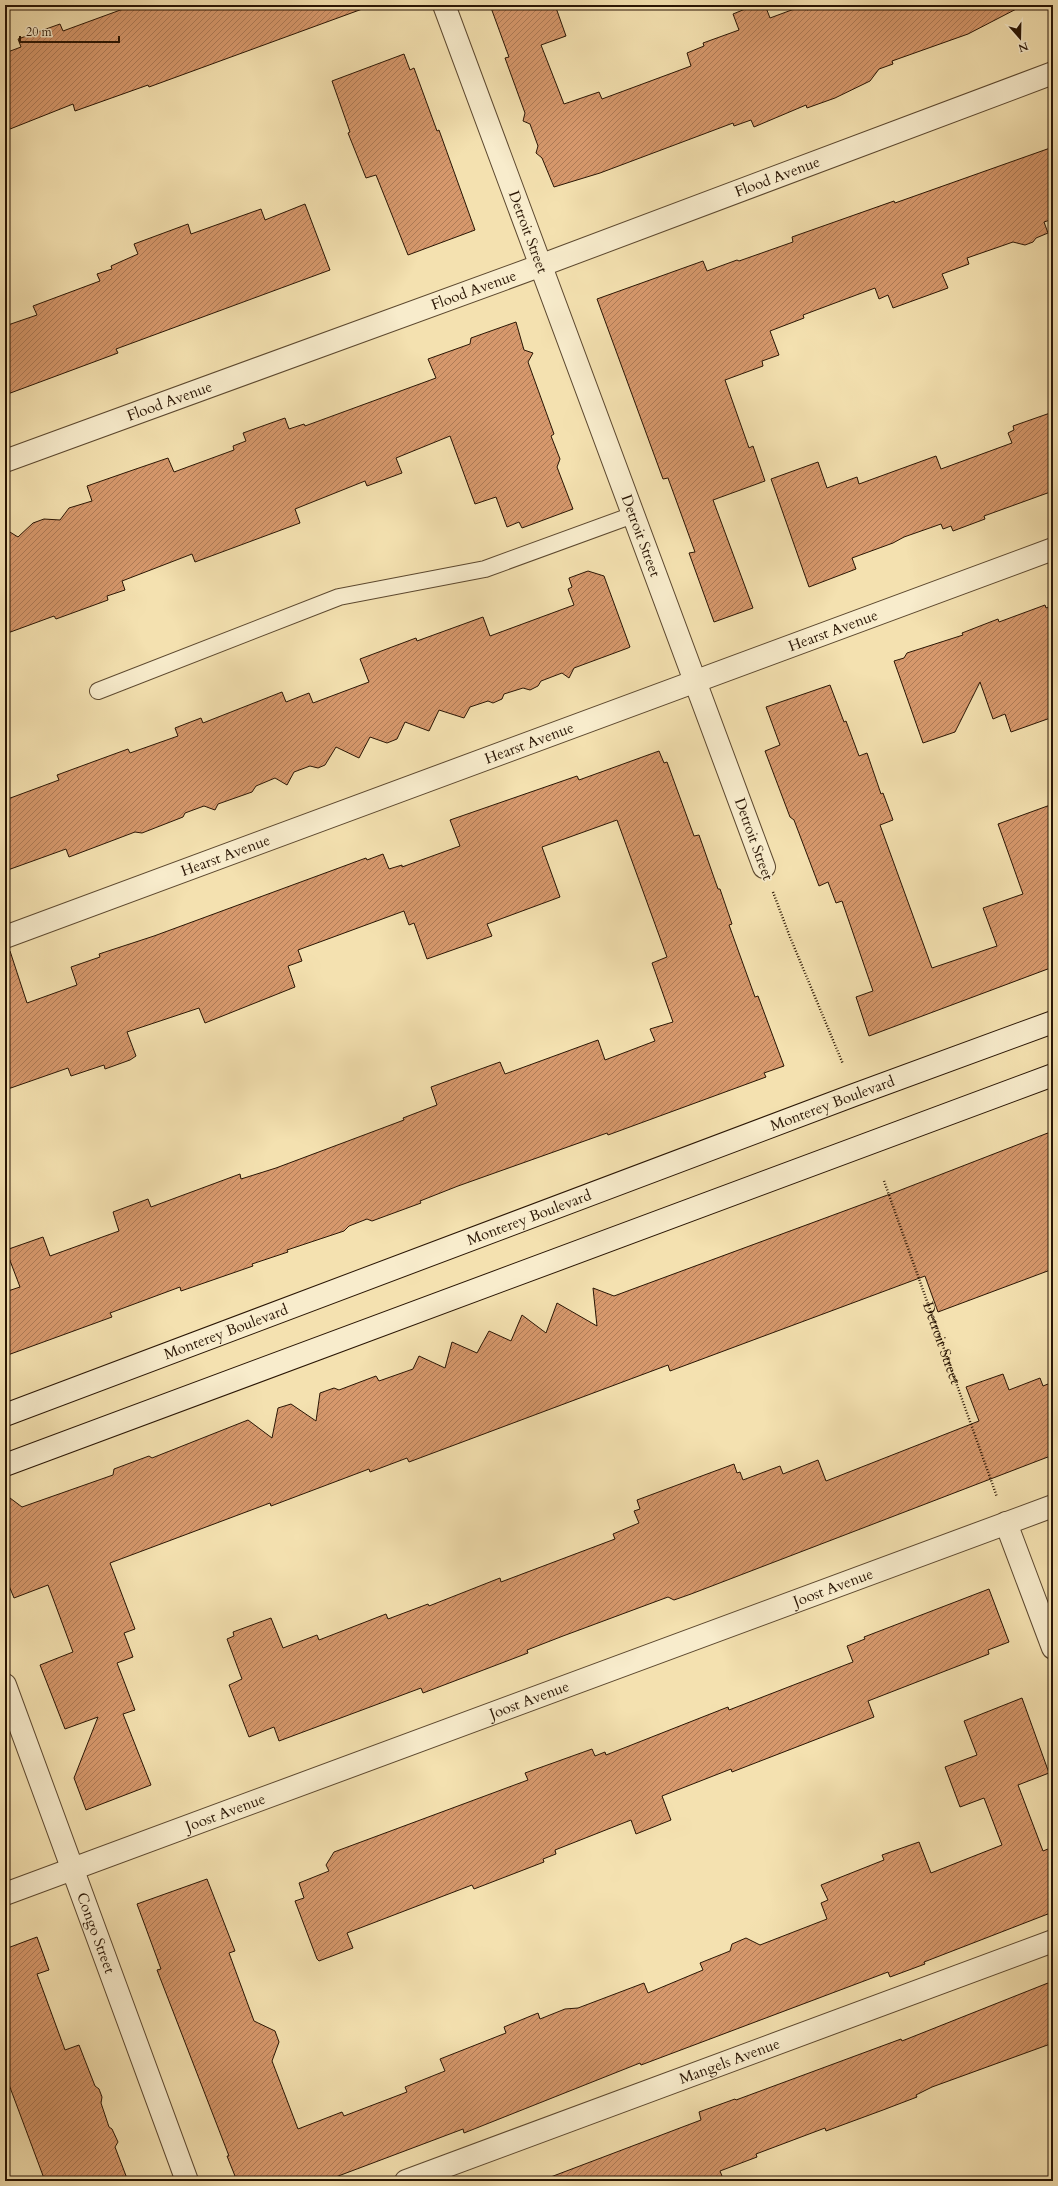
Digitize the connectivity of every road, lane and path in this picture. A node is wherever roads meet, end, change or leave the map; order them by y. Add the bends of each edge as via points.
1 (444, 5) edge
2 (1053, 73) edge
3 (542, 265) junction
4 (5, 461) edge
5 (633, 515) junction
6 (1053, 549) edge
7 (695, 682) junction
8 (98, 691) dead end
9 (764, 867) joint
10 (5, 937) edge
11 (1053, 1022) edge
12 (843, 1064) dead end
13 (1053, 1075) edge
14 (884, 1181) dead end
15 (5, 1416) edge
16 (5, 1465) edge
17 (997, 1498) dead end
18 (1053, 1506) edge
19 (1006, 1523) junction
20 (1053, 1648) edge
21 (5, 1685) edge
22 (73, 1869) junction
23 (5, 1894) edge
24 (1053, 1941) edge
25 (187, 2181) edge
26 (406, 2181) edge

1 - 3 street, Detroit Street
2 - 3 street, Flood Avenue
3 - 4 street, Flood Avenue
3 - 5 street, Detroit Street
5 - 7 street, Detroit Street
5 - 8 lane via 485,569 339,597
6 - 7 street, Hearst Avenue
7 - 9 street, Detroit Street
7 - 10 street, Hearst Avenue
9 - 12 path, Detroit Street
11 - 15 street, Monterey Boulevard
13 - 16 street
14 - 17 path, Detroit Street
18 - 19 street, Joost Avenue
19 - 20 street
19 - 22 street, Joost Avenue
21 - 22 street, Congo Street
22 - 23 street, Joost Avenue
22 - 25 street, Congo Street
24 - 26 street, Mangels Avenue

